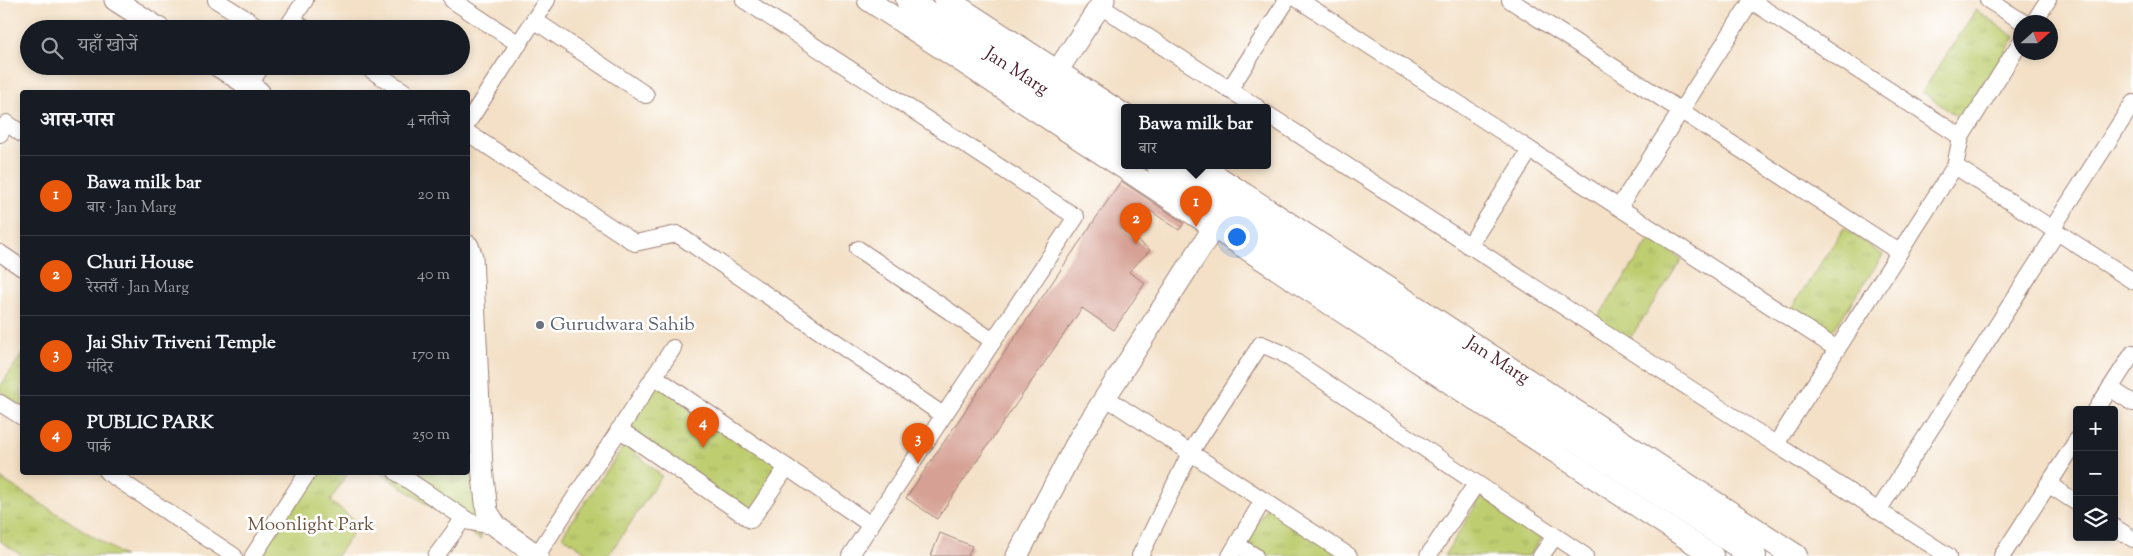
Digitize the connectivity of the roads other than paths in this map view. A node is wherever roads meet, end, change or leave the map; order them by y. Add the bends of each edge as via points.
1 (115, 0) edge
2 (216, 0) edge
3 (305, 0) edge
4 (452, 0) edge
5 (547, 0) edge
6 (744, 0) edge
7 (868, 0) edge
8 (908, 0) edge
9 (946, 0) edge
10 (1287, 0) edge
11 (1299, 0) edge
12 (1510, 0) edge
13 (1751, 0) edge
14 (1988, 0) edge
15 (2048, 0) edge
16 (1102, 3) edge
17 (2038, 15) edge
18 (2013, 16) edge
19 (146, 20) edge
20 (248, 20) edge
21 (292, 20) edge
22 (534, 20) junction
23 (518, 44) junction
24 (2013, 54) edge
25 (230, 75) edge
26 (258, 75) edge
27 (378, 75) edge
28 (1050, 81) junction
29 (251, 90) edge
30 (402, 90) edge
31 (1229, 90) junction
32 (646, 95) dead end
33 (2133, 103) edge
34 (1252, 104) edge
35 (1681, 111) junction
36 (1121, 115) edge
37 (1271, 117) edge
38 (470, 119) edge
39 (20, 133) edge
40 (0, 134) edge
41 (470, 134) edge
42 (1960, 136) junction
43 (1121, 140) edge
44 (1121, 148) edge
45 (1530, 150) junction
46 (1955, 166) junction
47 (1157, 169) edge
48 (1164, 169) edge
49 (1201, 169) edge
50 (1619, 208) junction
51 (1225, 209) junction
52 (2055, 231) junction
53 (1469, 246) junction
54 (858, 248) dead end
55 (470, 252) edge
56 (1899, 252) junction
57 (0, 253) edge
58 (20, 267) edge
59 (2133, 281) edge
60 (993, 341) junction
61 (673, 348) dead end
62 (1837, 349) junction
63 (2133, 353) edge
64 (654, 376) junction
65 (2110, 388) junction
66 (1105, 397) junction
67 (0, 403) edge
68 (2133, 403) edge
69 (2099, 406) edge
70 (943, 415) junction
71 (20, 417) edge
72 (619, 429) junction
73 (1776, 444) junction
74 (2073, 446) edge
75 (1190, 453) junction
76 (787, 467) junction
77 (112, 475) edge
78 (306, 475) edge
79 (400, 475) edge
80 (1476, 484) junction
81 (2048, 484) junction
82 (1263, 500) junction
83 (2073, 500) edge
84 (1878, 511) junction
85 (464, 518) junction
86 (871, 524) junction
87 (497, 527) junction
88 (2118, 530) edge
89 (1555, 536) junction
90 (2133, 539) edge
91 (1234, 550) edge
92 (234, 556) edge
93 (253, 556) edge
94 (436, 556) edge
95 (538, 556) edge
96 (850, 556) edge
97 (1017, 556) edge
98 (1140, 556) edge
99 (1255, 556) edge
100 (1350, 556) edge
101 (1428, 556) edge
102 (1541, 556) edge
103 (1585, 556) edge
104 (1713, 556) edge
105 (1754, 556) edge
106 (1795, 556) edge
107 (1948, 556) edge
108 (2002, 556) edge

1 - 19 street
2 - 20 street
3 - 21 street
4 - 23 street
5 - 22 street
6 - 60 street via 1076,217
7 - 44 street
8 - 28 main road, Jan Marg
9 - 28 main road, Jan Marg
10 - 31 street
11 - 45 street
12 - 35 street
13 - 35 street
13 - 42 street
14 - 18 street
15 - 17 street
16 - 28 street
16 - 31 street
22 - 23 street
22 - 32 street
23 - 38 street
24 - 42 street
25 - 29 street
26 - 29 street
27 - 30 street
28 - 36 main road, Jan Marg
28 - 43 main road, Jan Marg
31 - 34 street
33 - 52 street
35 - 50 street
35 - 56 street
37 - 53 street
39 - 40 street via 7,124
41 - 70 street via 635,243 677,234
42 - 46 street
45 - 50 street
45 - 53 street
46 - 52 street
46 - 56 street
47 - 51 street
48 - 51 main road, Jan Marg
49 - 51 main road, Jan Marg
50 - 62 street
51 - 66 street
51 - 104 street
51 - 105 main road, Jan Marg
51 - 106 main road, Jan Marg
52 - 59 street
52 - 84 street
53 - 73 street
54 - 60 street
55 - 87 street via 482,468 487,511
56 - 62 street
57 - 58 street
60 - 70 street
61 - 64 street
62 - 73 street
63 - 65 street
64 - 72 street
64 - 76 street
65 - 68 street
65 - 69 street
66 - 75 street
66 - 97 street via 1080,437
67 - 71 street
70 - 86 street
72 - 76 street via 751,520
72 - 95 street
73 - 84 street
74 - 81 street
75 - 80 street via 1260,344 1282,353
75 - 82 street
75 - 98 street
76 - 86 street
77 - 92 street
78 - 93 street
79 - 85 street
80 - 89 street
80 - 101 street
81 - 83 street
81 - 108 street
82 - 91 street
82 - 100 street
84 - 107 street
85 - 87 street via 477,525
85 - 94 street
86 - 96 street
87 - 95 street
88 - 90 street
89 - 102 street
89 - 103 street
91 - 99 street

